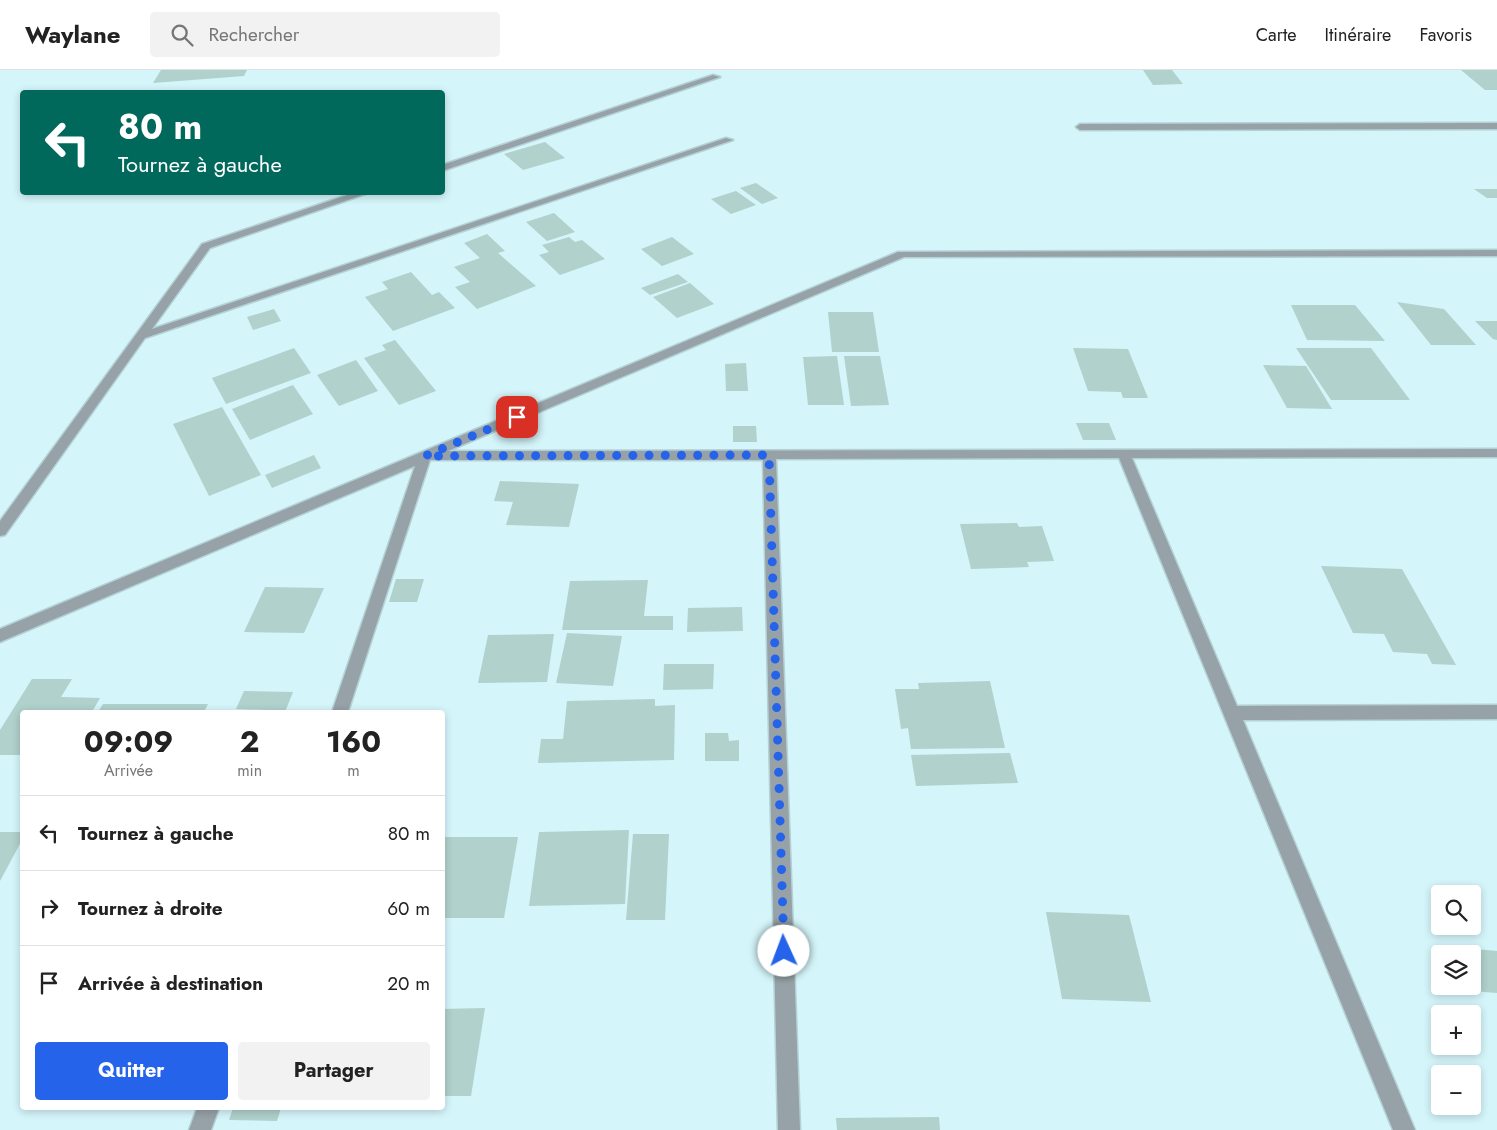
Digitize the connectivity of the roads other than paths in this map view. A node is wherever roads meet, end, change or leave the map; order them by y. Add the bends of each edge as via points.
1 (716, 77) dead end
2 (1497, 126) edge
3 (1080, 127) dead end
4 (729, 140) dead end
5 (445, 167) edge
6 (358, 195) edge
7 (1497, 253) edge
8 (141, 336) junction
9 (1497, 453) edge
10 (1124, 454) junction
11 (769, 455) junction
12 (425, 456) junction
13 (0, 531) edge
14 (0, 636) edge
15 (341, 710) edge
16 (1497, 712) edge
17 (1231, 713) junction
18 (207, 1110) edge
19 (200, 1130) edge
20 (789, 1130) edge
21 (1404, 1130) edge

1 - 5 street
2 - 3 street
4 - 8 street
6 - 8 street via 206,246
7 - 12 street via 902,254
8 - 13 street
9 - 10 street
10 - 11 street
10 - 17 street
11 - 12 street
11 - 20 street
12 - 14 street
12 - 15 street
16 - 17 street
17 - 21 street
18 - 19 street

